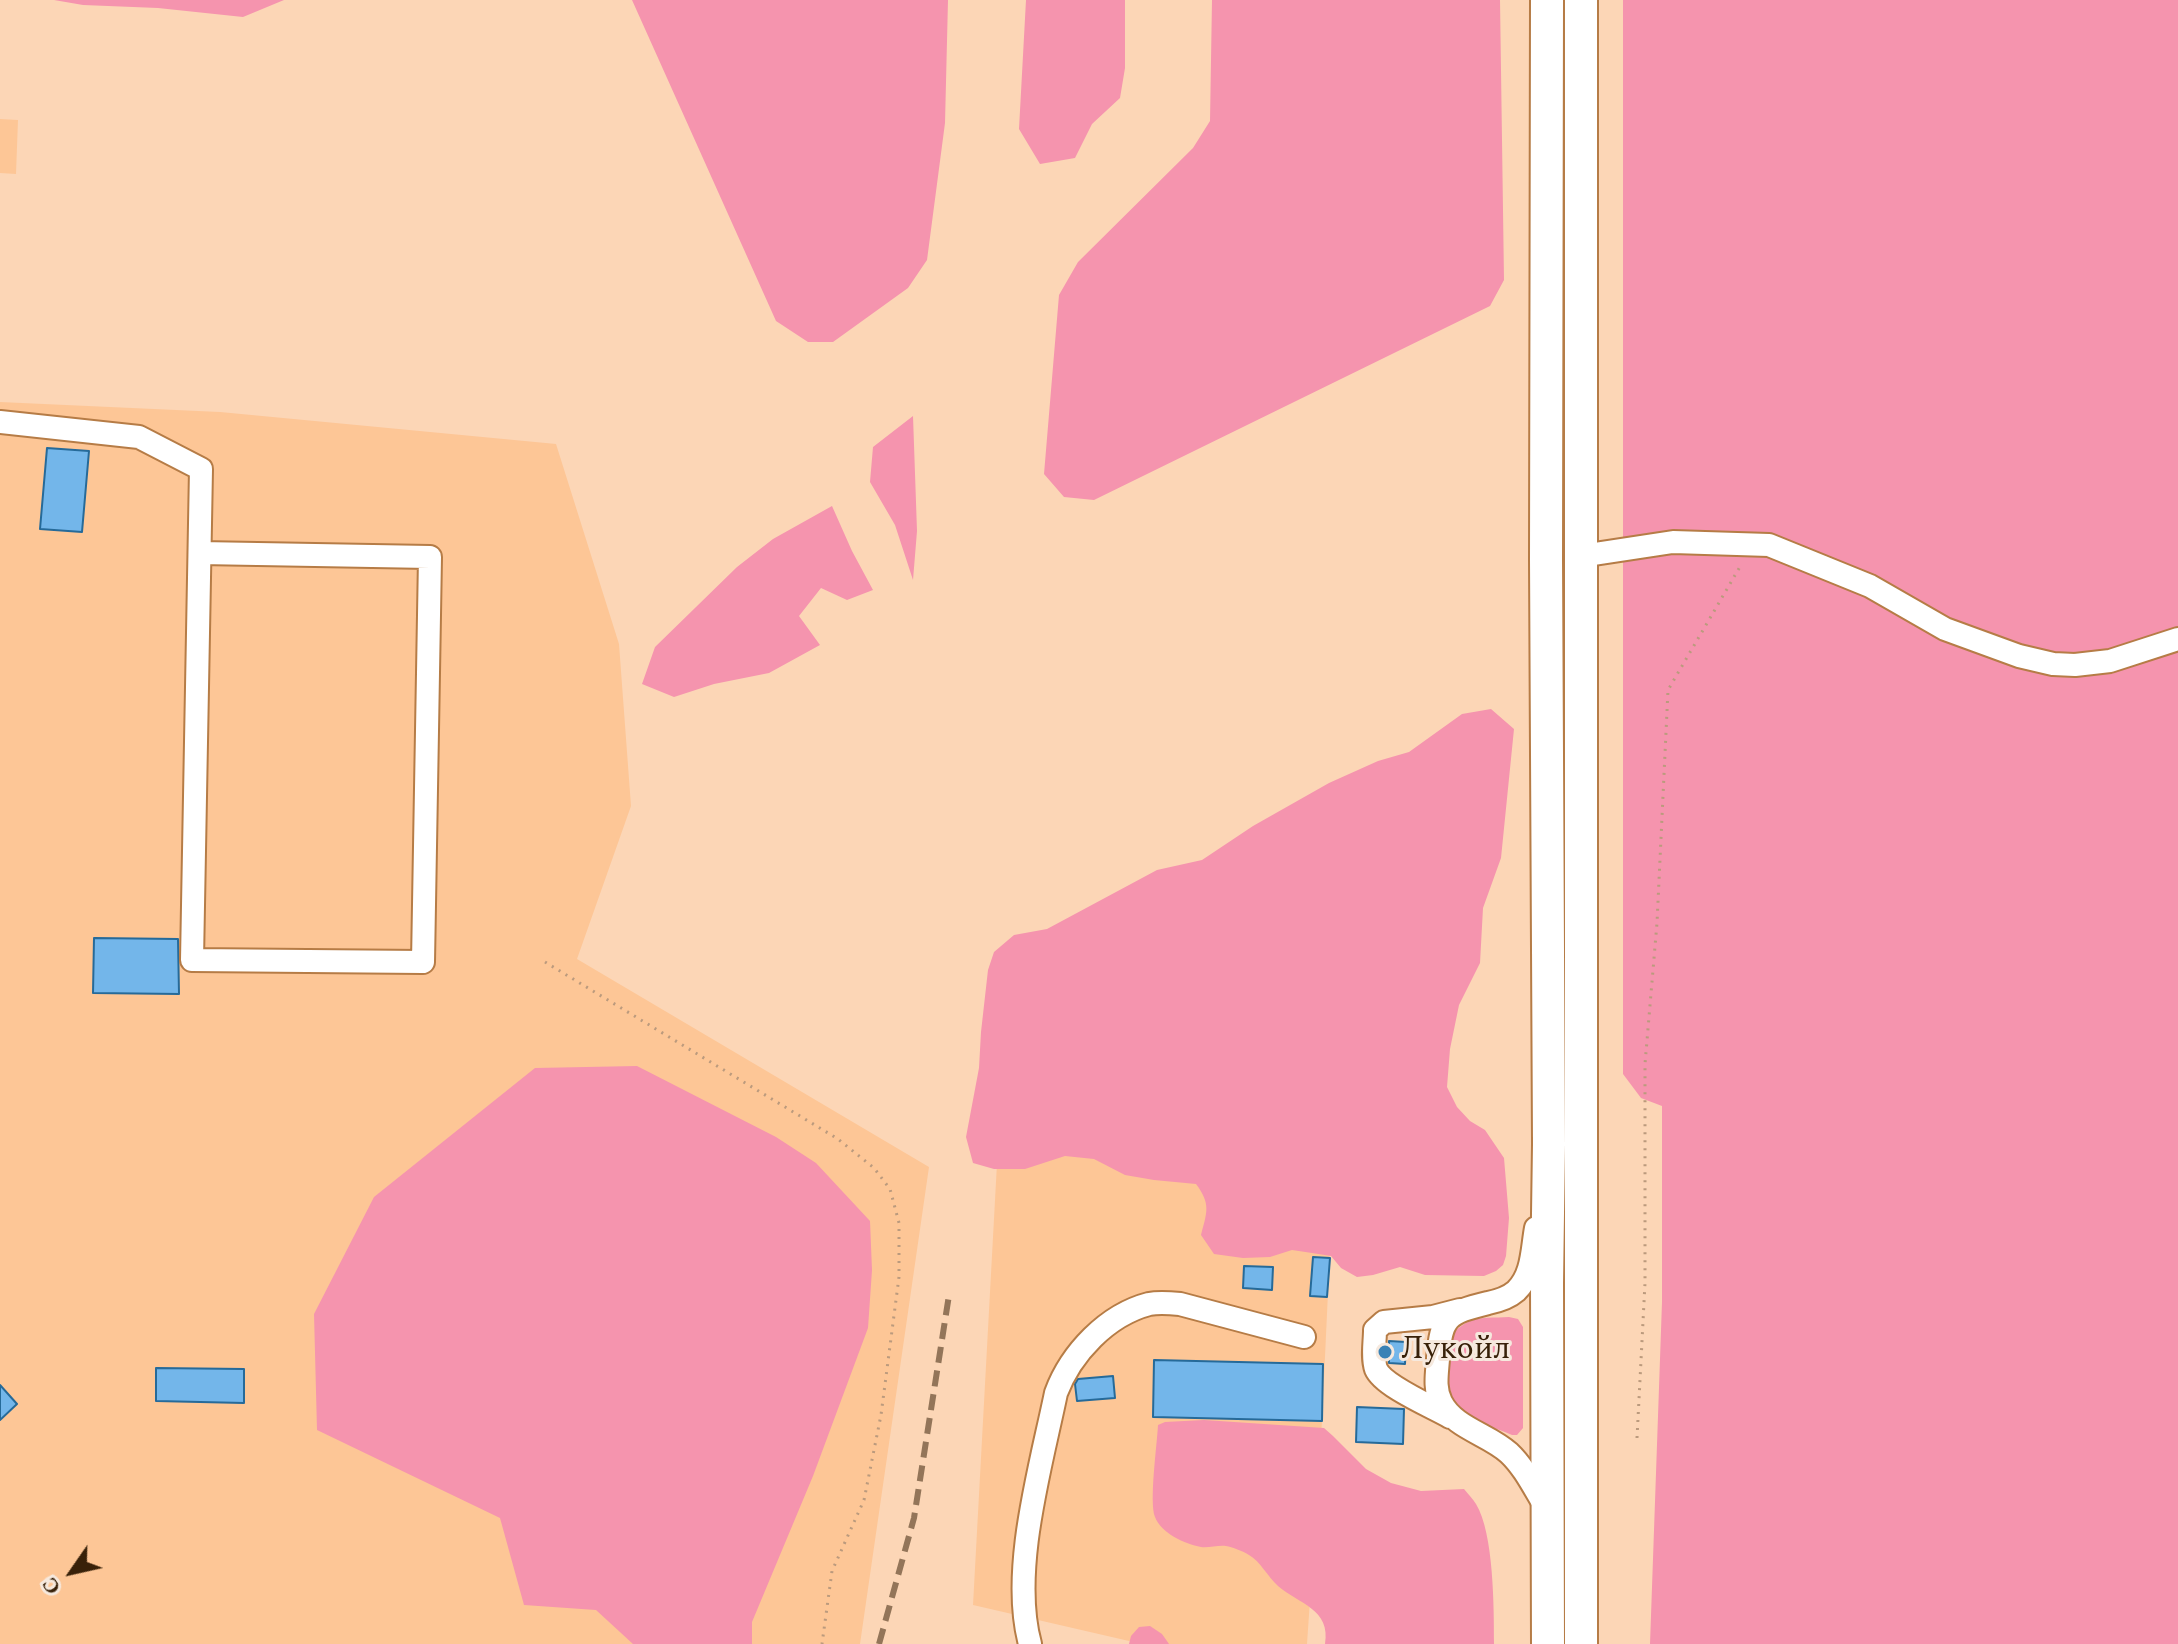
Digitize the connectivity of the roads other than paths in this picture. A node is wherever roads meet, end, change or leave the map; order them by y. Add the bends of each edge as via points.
1 (1547, 0) edge
2 (1581, 0) edge
3 (0, 422) edge
4 (200, 553) junction
5 (1581, 556) junction
6 (2178, 639) edge
7 (1549, 1144) junction
8 (1461, 1310) junction
9 (1304, 1337) dead end
10 (1456, 1420) junction
11 (1547, 1509) junction
12 (1030, 1644) edge
13 (1548, 1644) edge
14 (1581, 1644) edge

1 - 7 highway
2 - 5 highway
3 - 4 lane via 139,437 201,469
4 - 4 lane via 192,960 423,962 430,557
5 - 6 lane via 1673,542 1769,545 1870,586 1945,629 2042,662 2110,661
5 - 14 highway
7 - 8 lane via 1525,1279 1499,1301
7 - 11 highway
8 - 10 lane via 1441,1333 1436,1378 1441,1402
8 - 10 lane via 1384,1322 1375,1330 1374,1365 1383,1379
9 - 12 lane via 1164,1302 1117,1318 1087,1342 1062,1375 1056,1393 1028,1534 1022,1585
10 - 11 lane via 1508,1453
11 - 13 highway

